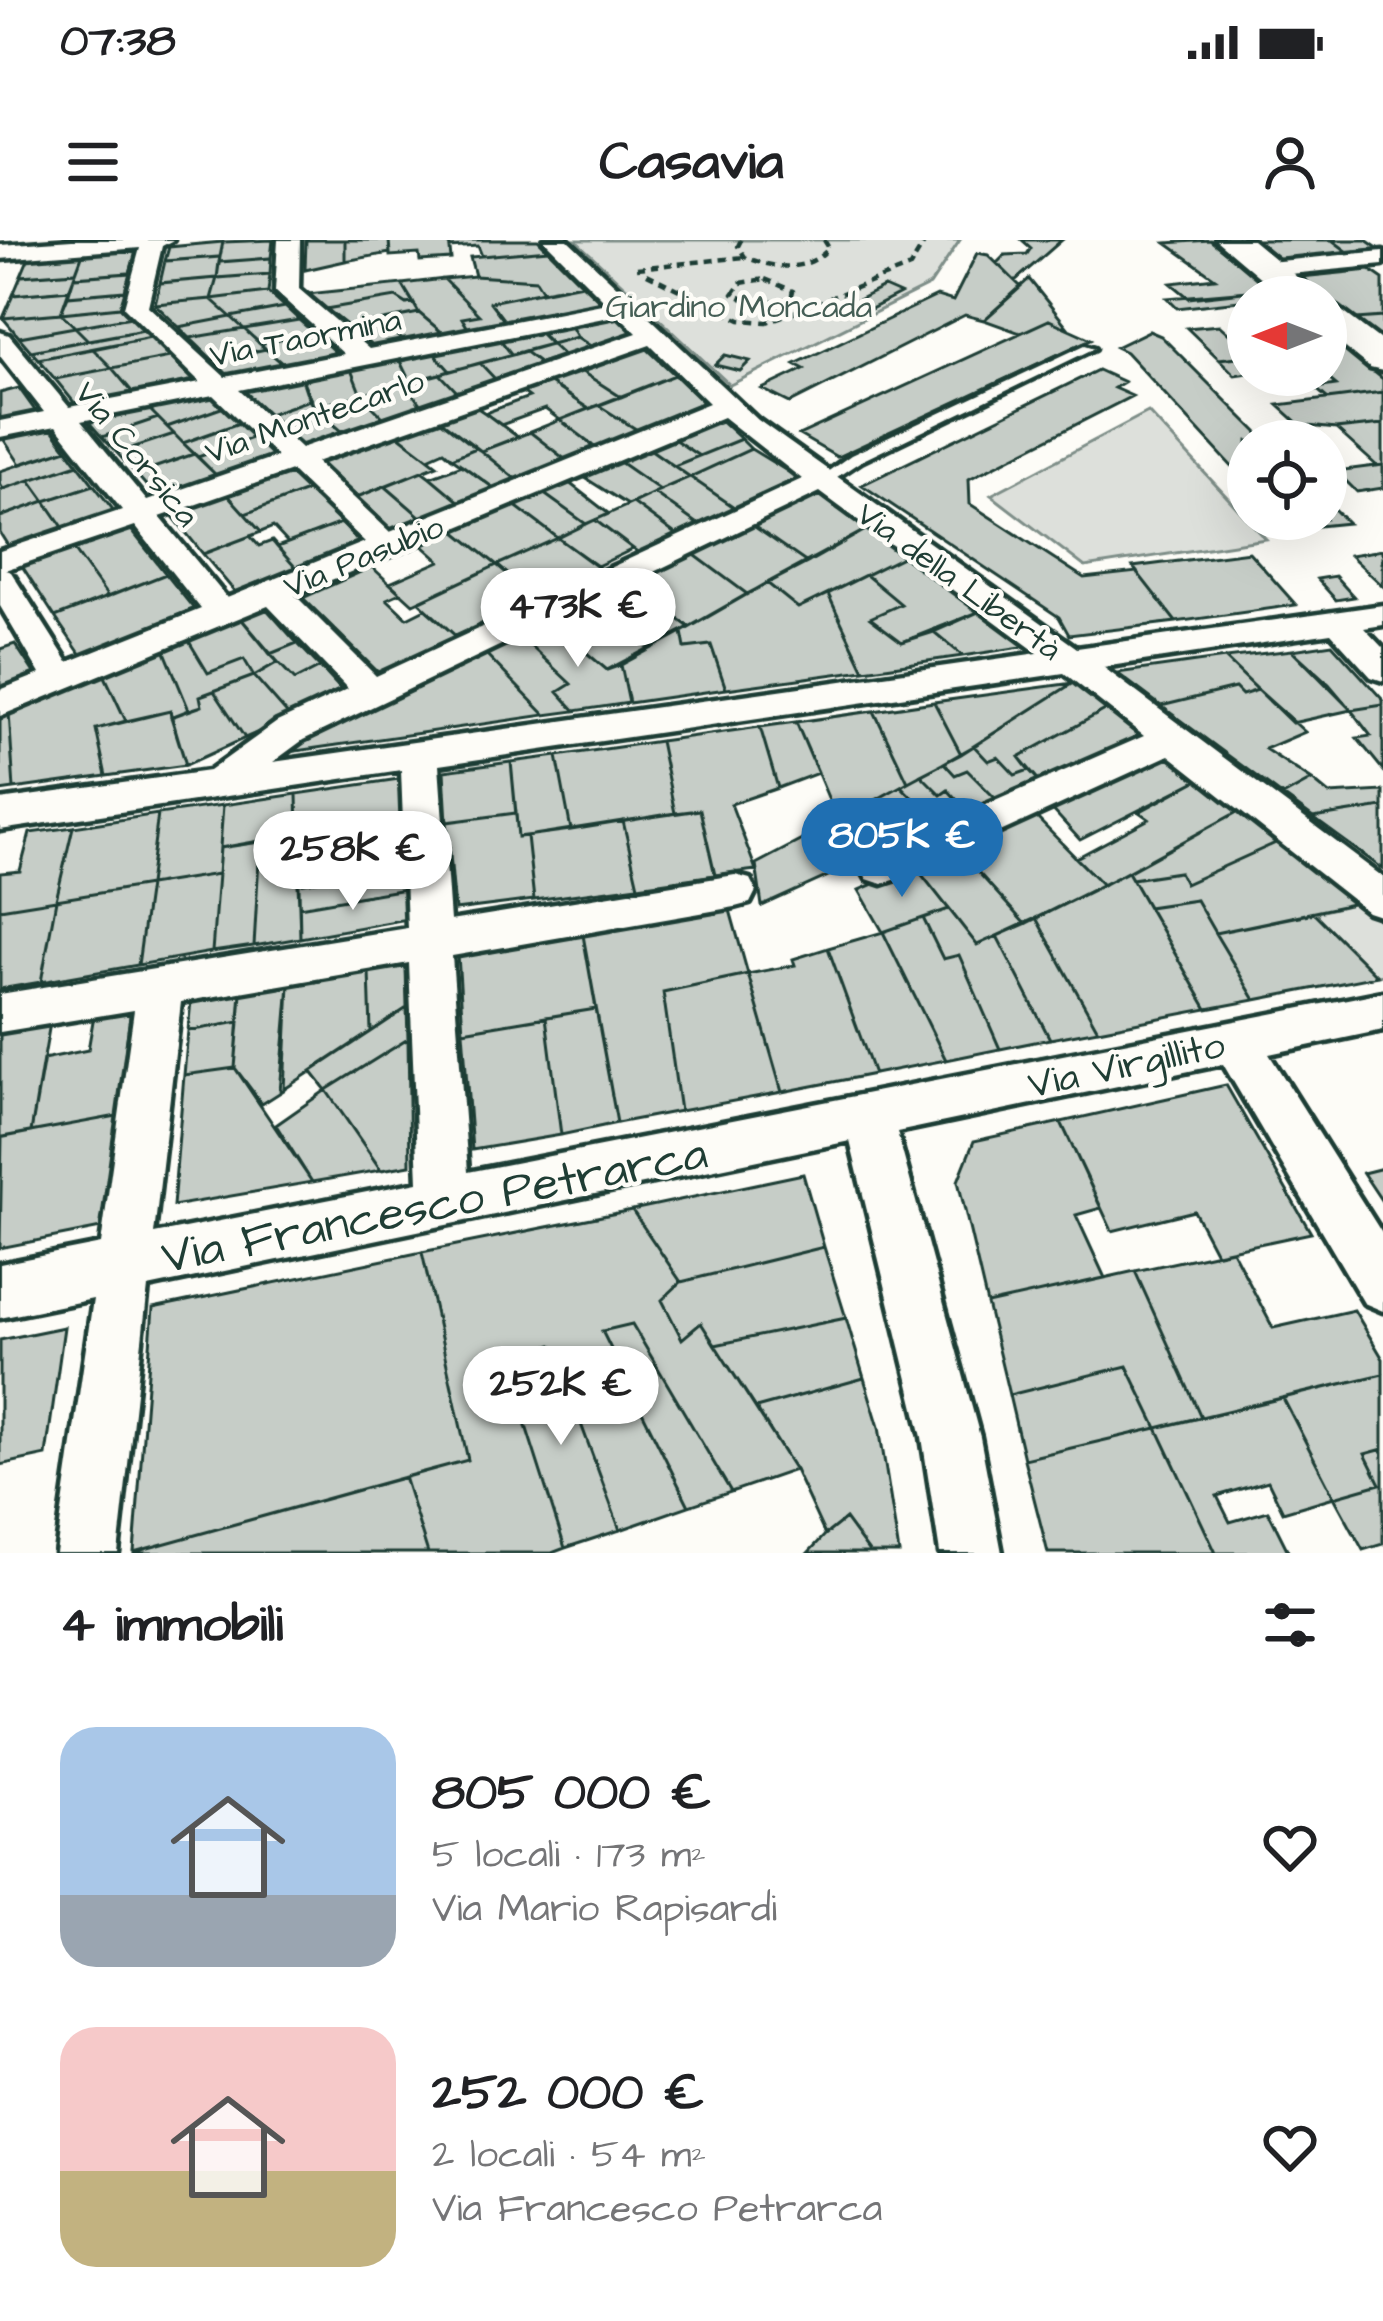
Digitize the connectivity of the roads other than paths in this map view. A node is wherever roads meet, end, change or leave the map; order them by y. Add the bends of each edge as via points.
1 (153, 240) edge
2 (162, 240) edge
3 (289, 240) edge
4 (555, 240) edge
5 (1232, 240) edge
6 (12, 248) edge
7 (1383, 258) edge
8 (1269, 269) junction
9 (1278, 276) edge
10 (0, 283) edge
11 (623, 308) junction
12 (1347, 332) edge
13 (652, 336) junction
14 (0, 340) edge
15 (1089, 348) dead end
16 (364, 358) junction
17 (1383, 360) edge
18 (220, 386) junction
19 (726, 406) junction
20 (62, 417) junction
21 (0, 430) edge
22 (296, 459) junction
23 (823, 480) junction
24 (141, 513) junction
25 (386, 545) junction
26 (0, 562) edge
27 (0, 579) edge
28 (273, 592) junction
29 (221, 613) junction
30 (1383, 615) edge
31 (1339, 622) junction
32 (1069, 659) junction
33 (1383, 669) edge
34 (62, 679) junction
35 (371, 692) junction
36 (0, 704) edge
37 (1173, 738) junction
38 (419, 753) junction
39 (217, 783) junction
40 (0, 815) edge
41 (881, 868) dead end
42 (735, 891) dead end
43 (1383, 900) edge
44 (430, 942) junction
45 (160, 987) junction
46 (1383, 1011) edge
47 (0, 1013) edge
48 (1235, 1041) junction
49 (868, 1116) junction
50 (444, 1202) junction
51 (123, 1266) junction
52 (1383, 1284) edge
53 (0, 1291) edge
54 (87, 1553) edge
55 (971, 1553) edge

1 - 2 street
1 - 6 street
1 - 18 street via 136,307
3 - 16 street via 287,291
4 - 11 street, Via della Libertà
5 - 8 street
6 - 10 street
7 - 8 street
8 - 9 street
11 - 13 street, Via della Libertà
11 - 16 street, Via Taormina
12 - 17 street
13 - 19 street, Via della Libertà
13 - 22 street, Via Montecarlo
14 - 20 street, Via Corsica
15 - 23 lane
16 - 18 street, Via Taormina
18 - 20 street, Via Taormina
18 - 22 street
19 - 23 street, Via della Libertà
19 - 25 street, Via Pasubio
20 - 21 street, Via Taormina
20 - 24 street, Via Corsica
22 - 24 street, Via Montecarlo
22 - 25 street
23 - 32 street, Via della Libertà
23 - 35 street
24 - 26 street, Via Montecarlo
24 - 29 street, Via Corsica
25 - 28 street, Via Pasubio
27 - 34 street
28 - 29 street, Via Pasubio
28 - 35 street
29 - 34 street, Via Pasubio
30 - 31 street
31 - 32 street
31 - 33 street
32 - 37 street, Via della Libertà
32 - 38 street
34 - 36 street, Via Pasubio
35 - 39 street via 290,731
37 - 41 street
37 - 43 street, Via della Libertà
38 - 39 street
38 - 44 street
39 - 40 street
42 - 44 street
44 - 45 street
44 - 50 street
45 - 47 street
45 - 51 street
46 - 48 street, Via Virgillito
48 - 49 street, Via Virgillito
48 - 52 street
49 - 50 street, Via Francesco Petrarca
49 - 55 street via 951,1437
50 - 51 street, Via Francesco Petrarca
51 - 53 street, Via Francesco Petrarca
51 - 54 street

